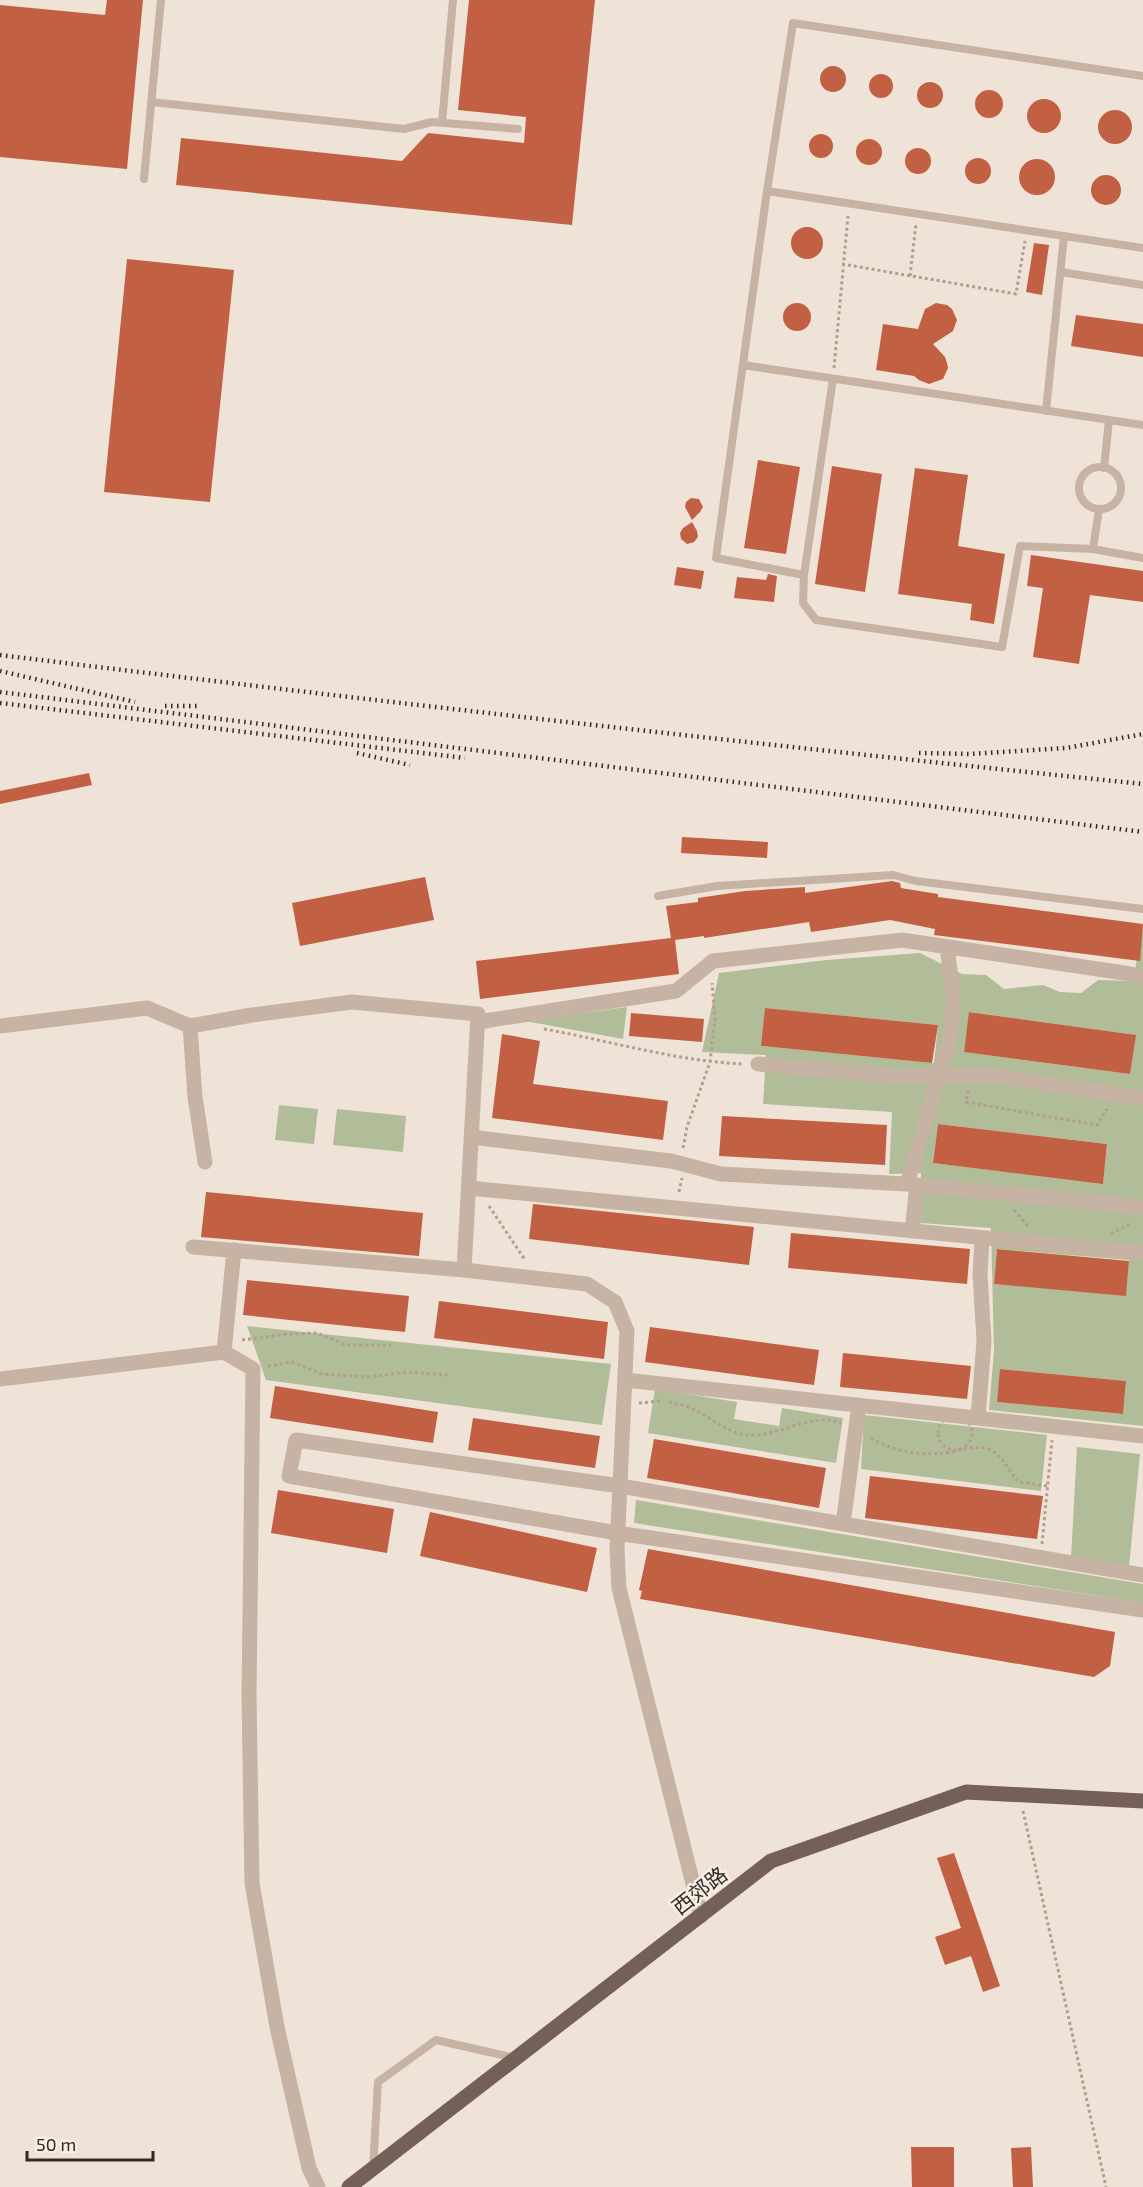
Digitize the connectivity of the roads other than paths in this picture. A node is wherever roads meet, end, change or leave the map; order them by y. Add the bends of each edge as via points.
1 (161, 0) edge
2 (453, 0) edge
3 (1143, 76) edge
4 (151, 102) junction
5 (442, 123) junction
6 (518, 129) dead end
7 (144, 178) dead end
8 (767, 191) junction
9 (1064, 236) junction
10 (1143, 248) edge
11 (1061, 272) junction
12 (1143, 285) edge
13 (743, 364) junction
14 (833, 379) junction
15 (1046, 411) junction
16 (1109, 420) junction
17 (1143, 425) edge
18 (1104, 468) junction
19 (1099, 509) junction
20 (1093, 549) junction
21 (1143, 558) edge
22 (804, 575) junction
23 (658, 896) dead end
24 (1143, 909) edge
25 (947, 947) junction
26 (1143, 978) edge
27 (478, 1022) junction
28 (0, 1026) edge
29 (190, 1026) junction
30 (758, 1064) dead end
31 (939, 1077) junction
32 (1143, 1098) edge
33 (471, 1137) junction
34 (205, 1162) dead end
35 (912, 1185) junction
36 (469, 1188) junction
37 (1140, 1212) edge
38 (912, 1231) junction
39 (982, 1238) junction
40 (194, 1247) dead end
41 (234, 1250) junction
42 (1143, 1253) edge
43 (464, 1270) junction
44 (224, 1347) junction
45 (0, 1379) edge
46 (625, 1380) junction
47 (859, 1406) junction
48 (978, 1418) junction
49 (1143, 1437) edge
50 (620, 1486) junction
51 (843, 1524) junction
52 (618, 1533) junction
53 (1143, 1575) edge
54 (1143, 1610) edge
55 (1143, 1801) edge
56 (701, 1916) junction
57 (516, 2059) junction
58 (373, 2169) junction
59 (318, 2187) edge
60 (349, 2187) edge

1 - 4 lane
2 - 5 lane
3 - 8 lane via 793,22
4 - 5 lane via 404,129
4 - 7 lane
5 - 6 lane
8 - 9 lane
8 - 13 lane
9 - 10 lane
9 - 11 lane
11 - 12 lane
11 - 15 lane
13 - 14 lane
13 - 22 lane via 716,558
14 - 15 lane
14 - 22 lane
15 - 16 lane
16 - 17 lane
16 - 18 lane
18 - 19 lane via 1116,475 1121,487 1117,501
18 - 19 lane via 1086,472 1079,484 1085,503
19 - 20 lane
20 - 21 lane
20 - 22 lane via 1020,546 1002,647 816,620 803,603
23 - 24 lane via 717,886 893,875
25 - 26 street
25 - 27 street via 902,940 713,961 676,991
25 - 31 street via 954,1001
27 - 29 street via 478,1014 352,1002
27 - 33 street
28 - 29 street via 147,1008
29 - 34 street
30 - 31 street
31 - 32 street via 994,1076
31 - 35 street
33 - 35 street via 680,1164 720,1174
33 - 36 street
35 - 37 street
35 - 38 street
36 - 38 street
36 - 43 street
38 - 39 street
39 - 42 street
39 - 48 street via 984,1341
40 - 41 street
41 - 43 street
41 - 44 street
43 - 46 street via 587,1284 615,1302 627,1331
44 - 45 street
44 - 59 street via 253,1369 249,1695 252,1883 277,2027 309,2168
46 - 47 street
46 - 50 street
47 - 48 street
47 - 51 street
48 - 49 street
50 - 51 street
50 - 52 street
50 - 52 street via 296,1440 288,1476
51 - 53 street
52 - 54 street
52 - 56 street via 619,1588
55 - 56 main road, 西郊路 via 966,1792 771,1861
56 - 57 main road, 西郊路
57 - 58 main road, 西郊路
57 - 58 lane via 436,2040 378,2082
58 - 60 main road, 西郊路

